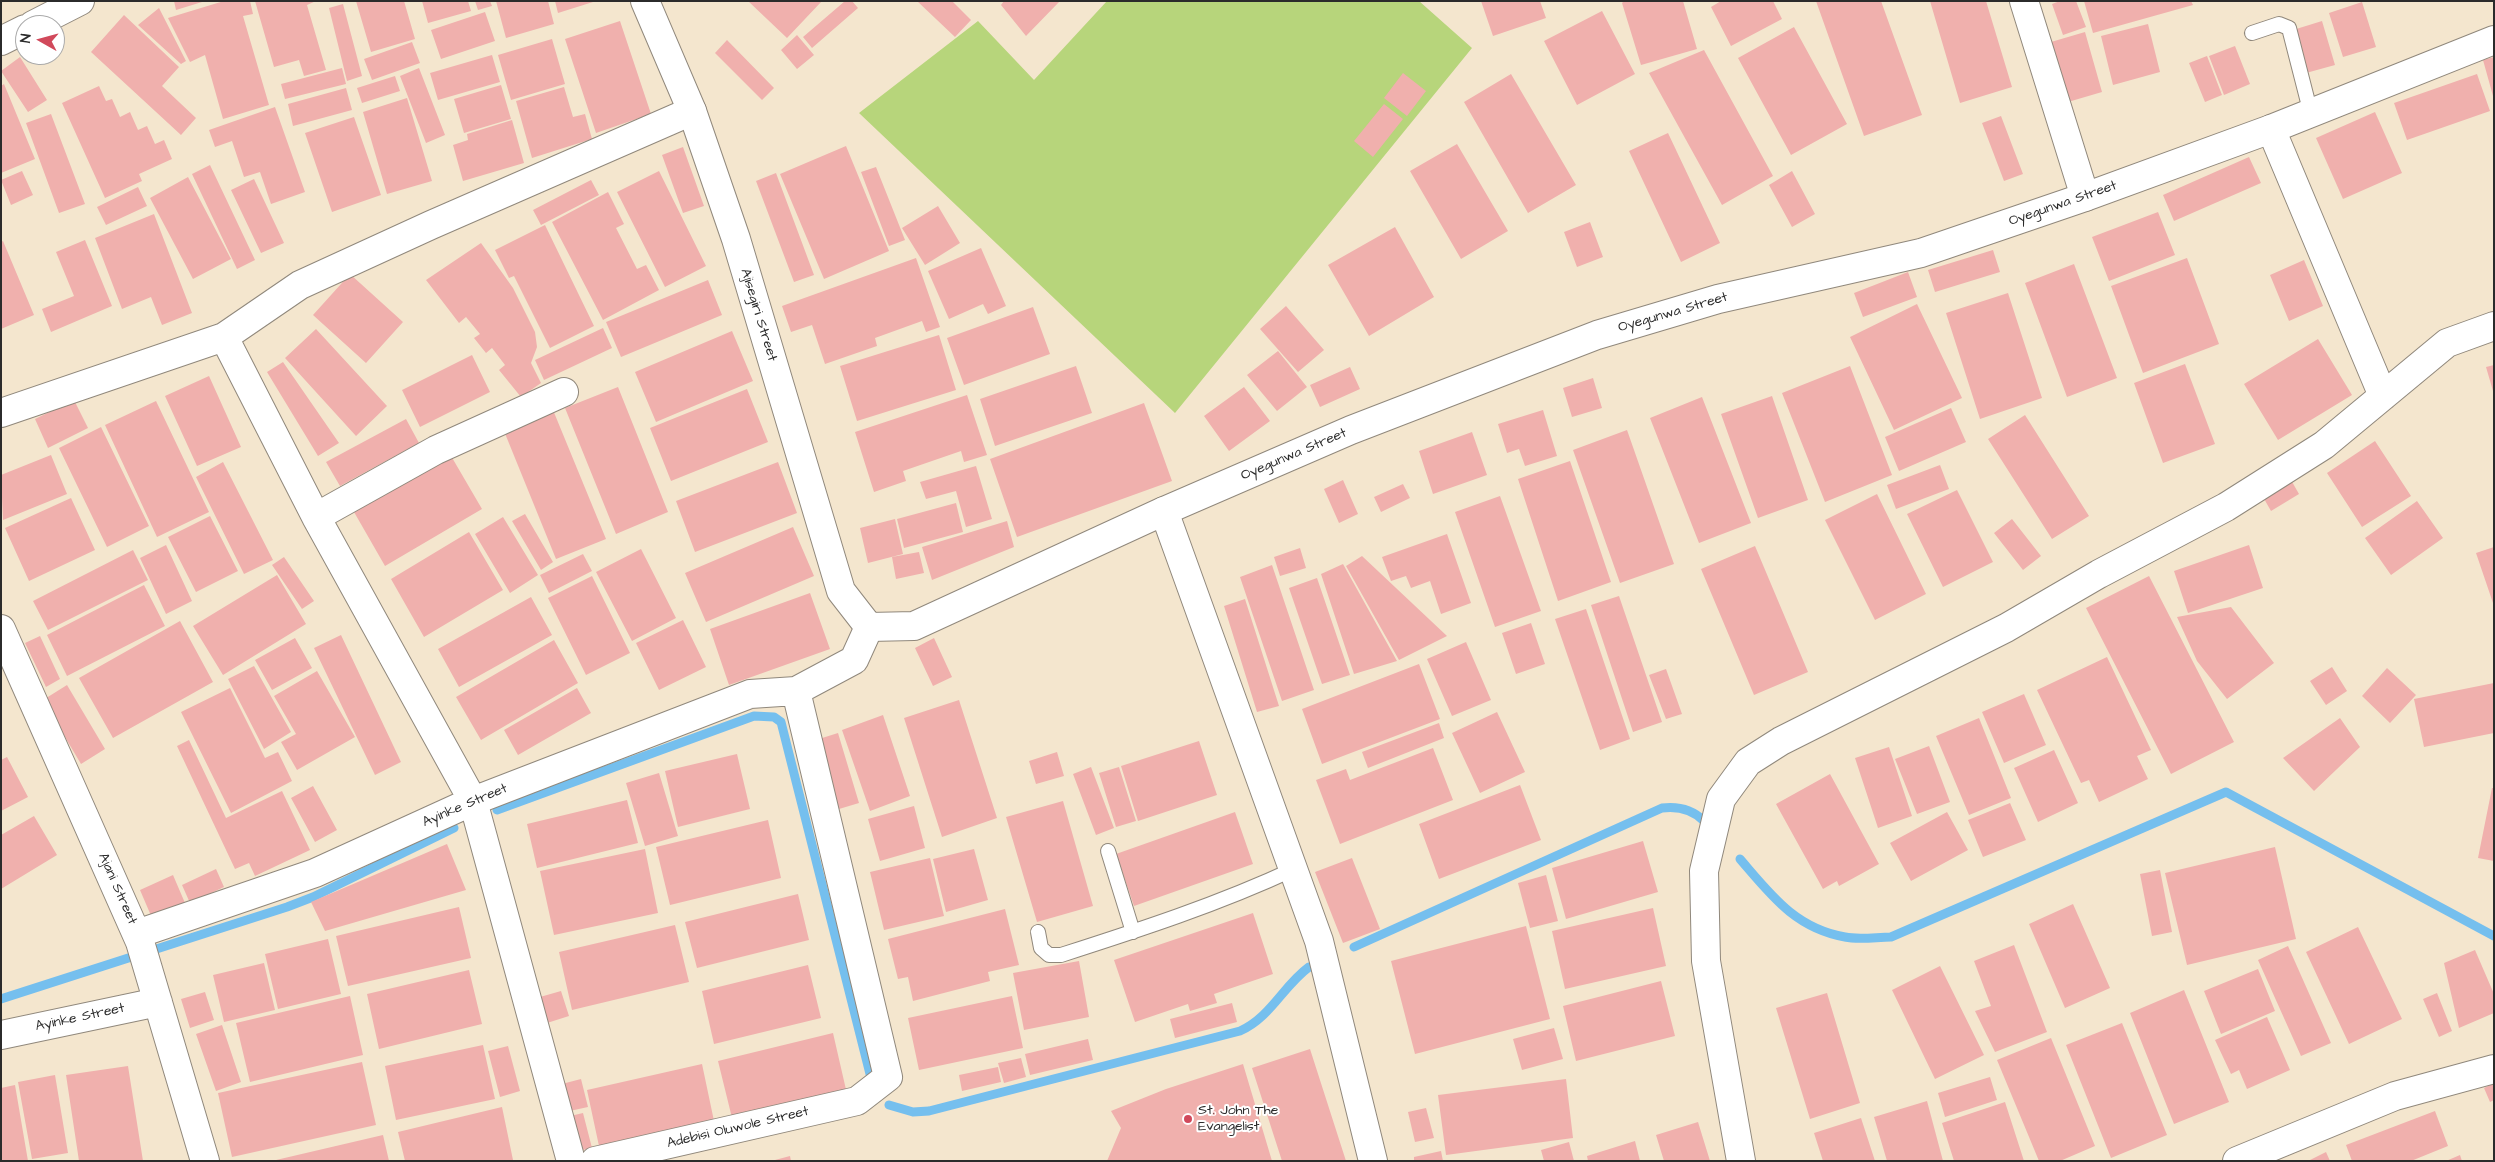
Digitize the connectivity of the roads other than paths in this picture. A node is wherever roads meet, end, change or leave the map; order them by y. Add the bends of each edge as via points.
1 (80, 1) edge
2 (646, 1) edge
3 (2024, 1) edge
4 (53, 15) edge
5 (2252, 33) dead end
6 (15, 34) edge
7 (2494, 40) edge
8 (1, 41) edge
9 (692, 111) junction
10 (2311, 114) junction
11 (2270, 129) junction
12 (2085, 197) junction
13 (2494, 326) edge
14 (224, 337) junction
15 (564, 392) dead end
16 (2384, 396) junction
17 (1, 413) edge
18 (1164, 511) junction
19 (316, 517) junction
20 (869, 627) junction
21 (1, 628) edge
22 (796, 691) junction
23 (473, 801) junction
24 (1108, 851) dead end
25 (1294, 869) junction
26 (1038, 932) dead end
27 (1133, 932) junction
28 (141, 947) junction
29 (158, 1002) junction
30 (1, 1035) edge
31 (2494, 1069) edge
32 (205, 1161) edge
33 (571, 1161) edge
34 (595, 1161) edge
35 (1373, 1161) edge
36 (1741, 1161) edge
37 (2237, 1161) edge

1 - 4 street
2 - 9 street, Ajisegiri Street
3 - 12 street
5 - 10 lane via 2279,24 2289,28
6 - 8 street
7 - 10 street, Oyegunwa Street
9 - 14 street via 300,285
9 - 20 street, Ajisegiri Street via 736,239 842,591
10 - 11 street, Oyegunwa Street
11 - 12 street, Oyegunwa Street
11 - 16 street
12 - 18 street, Oyegunwa Street via 1921,253 1718,300 1597,335 1351,430
13 - 16 street via 2447,343
14 - 17 street
14 - 19 street
15 - 19 street via 436,450
16 - 36 street via 2324,445 2226,507 2006,628 1780,741 1748,762 1721,799 1704,871 1706,961
18 - 20 street, Oyegunwa Street via 914,626
18 - 25 street
19 - 23 street
20 - 22 street via 854,660
21 - 28 street, Ajani Street
22 - 23 street, Ayinke Street via 750,694
22 - 34 street, Adebisi Oluwole Street via 888,1077 857,1102
23 - 28 street, Ayinke Street
23 - 33 street
24 - 27 lane
25 - 27 lane
25 - 35 street via 1319,941
26 - 27 lane via 1041,948 1049,955 1060,955
28 - 29 street, Ajani Street
29 - 30 street, Ayinke Street
29 - 32 street, Ajani Street
31 - 37 street via 2395,1096

